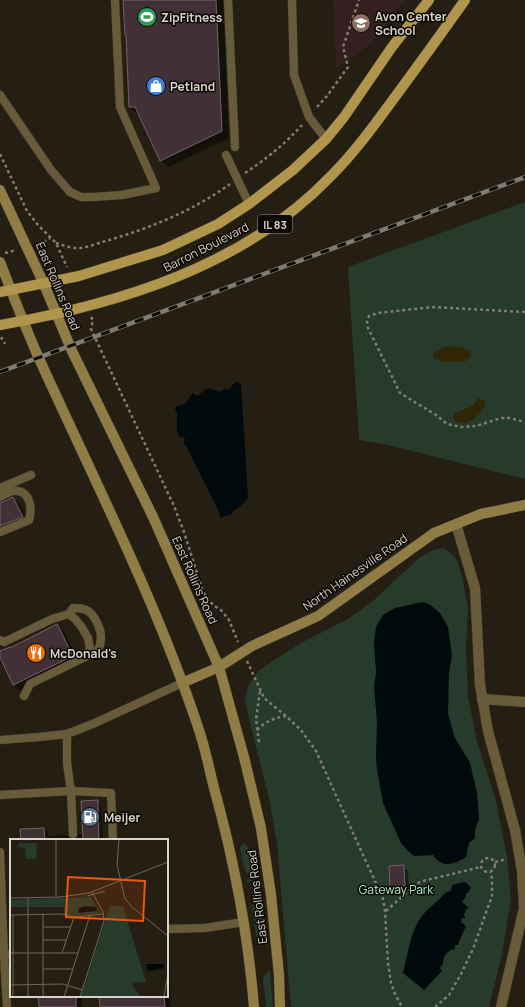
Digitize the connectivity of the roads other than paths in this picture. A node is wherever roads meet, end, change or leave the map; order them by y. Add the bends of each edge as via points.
1 (115, 0) edge
2 (228, 0) edge
3 (292, 0) edge
4 (429, 0) edge
5 (465, 0) edge
6 (0, 95) edge
7 (326, 139) junction
8 (235, 147) dead end
9 (226, 155) dead end
10 (0, 190) edge
11 (250, 204) junction
12 (0, 262) edge
13 (43, 282) junction
14 (11, 290) junction
15 (0, 292) edge
16 (56, 314) junction
17 (24, 321) junction
18 (0, 325) edge
19 (31, 476) dead end
20 (0, 488) edge
21 (0, 497) edge
22 (525, 505) edge
23 (456, 524) junction
24 (0, 532) edge
25 (69, 614) junction
26 (0, 640) edge
27 (85, 657) junction
28 (219, 667) junction
29 (182, 683) junction
30 (24, 696) dead end
31 (482, 699) junction
32 (525, 702) edge
33 (67, 734) junction
34 (0, 740) edge
35 (71, 791) junction
36 (0, 795) edge
37 (73, 834) dead end
38 (113, 839) edge
39 (0, 852) edge
40 (524, 908) edge
41 (244, 922) junction
42 (168, 929) edge
43 (5, 955) edge
44 (7, 1007) edge
45 (254, 1007) edge
46 (280, 1007) edge
47 (501, 1007) edge

1 - 6 lane via 120,107 156,188 108,196 81,197 70,192 51,170
2 - 8 lane
3 - 7 lane via 294,75 309,117
4 - 7 main road, Barron Boulevard
5 - 16 main road, Barron Boulevard / IL 83 via 357,148 331,176 292,211 248,242 173,279
7 - 11 main road, Barron Boulevard via 293,170
9 - 11 lane
10 - 13 main road, East Rollins Road
11 - 13 main road, Barron Boulevard via 218,224 163,250 79,276
12 - 14 main road, East Rollins Road
13 - 14 main road, Barron Boulevard
13 - 16 main road, East Rollins Road
14 - 15 main road, Barron Boulevard
14 - 17 main road, East Rollins Road
16 - 17 main road, Barron Boulevard / IL 83
16 - 28 main road, East Rollins Road via 154,518
17 - 18 main road, Barron Boulevard / IL 83
17 - 29 main road, East Rollins Road via 121,534
19 - 20 lane
21 - 24 lane via 20,491 28,498 32,512 29,520
22 - 23 main road, North Hainesville Road via 481,514
23 - 28 main road, North Hainesville Road via 434,533 318,616 252,646
23 - 31 street via 475,588
25 - 26 lane via 52,619 4,642
25 - 27 lane via 88,638 90,648
25 - 27 lane via 73,608 86,610 100,630 98,650
27 - 30 lane via 30,684
28 - 29 main road, North Hainesville Road
28 - 46 main road, East Rollins Road via 244,757 262,838 271,895
29 - 33 lane
29 - 41 main road, East Rollins Road via 198,727 222,815
31 - 32 street
31 - 40 street via 515,830 522,871
33 - 34 lane
33 - 35 lane via 67,763
35 - 36 lane
35 - 37 lane
35 - 38 lane via 111,793
39 - 43 lane
40 - 47 street
41 - 42 lane via 204,928
41 - 45 main road, East Rollins Road
43 - 44 lane

